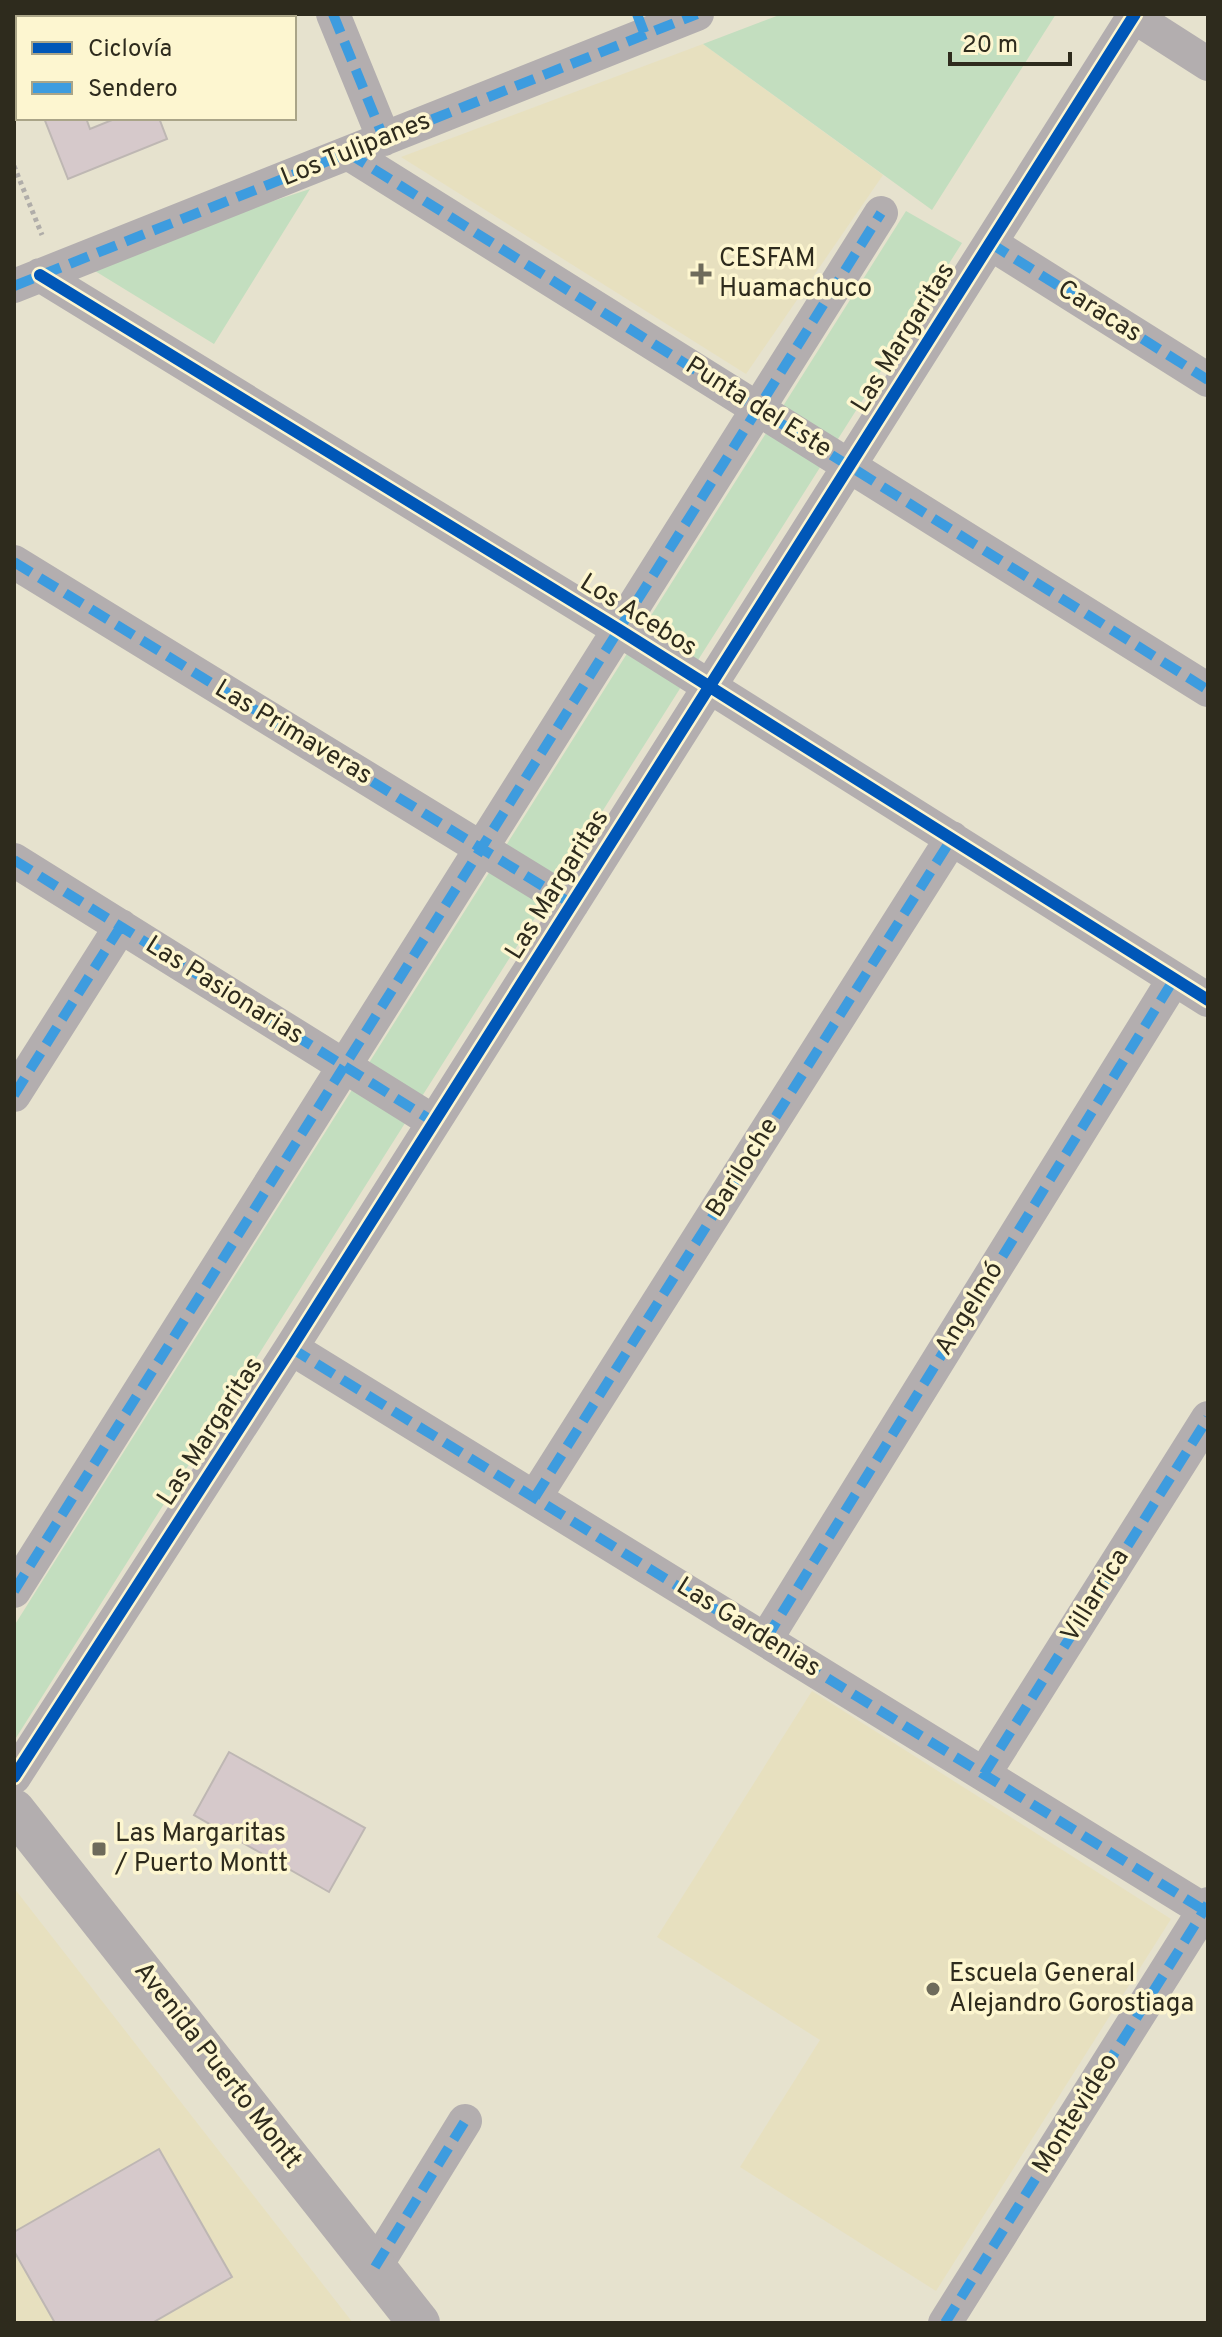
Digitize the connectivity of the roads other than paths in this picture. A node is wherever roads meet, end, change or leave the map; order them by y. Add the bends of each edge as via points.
1 (333, 14) edge
2 (697, 14) edge
3 (1134, 15) edge
4 (641, 24) edge
5 (1208, 64) edge
6 (384, 139) junction
7 (348, 153) junction
8 (881, 213) dead end
9 (990, 243) junction
10 (37, 277) edge
11 (1208, 380) edge
12 (758, 408) junction
13 (849, 466) junction
14 (14, 562) edge
15 (618, 629) junction
16 (710, 686) junction
17 (1208, 690) edge
18 (952, 838) junction
19 (481, 847) junction
20 (14, 860) edge
21 (572, 904) junction
22 (121, 926) junction
23 (1174, 979) junction
24 (1208, 1000) edge
25 (344, 1065) junction
26 (14, 1095) edge
27 (434, 1122) junction
28 (291, 1348) junction
29 (1208, 1418) edge
30 (535, 1497) junction
31 (14, 1591) edge
32 (766, 1639) junction
33 (984, 1774) junction
34 (14, 1777) edge
35 (14, 1810) edge
36 (1206, 1907) edge
37 (465, 2121) dead end
38 (375, 2267) junction
39 (419, 2323) edge
40 (945, 2323) edge

1 - 6 street
2 - 4 street, Los Tulipanes
3 - 5 street
3 - 9 street, Las Margaritas
4 - 6 street, Los Tulipanes
6 - 7 street, Los Tulipanes
7 - 10 street, Los Tulipanes
7 - 12 street, Punta del Este
8 - 12 street
9 - 11 street, Caracas
9 - 13 street, Las Margaritas
10 - 15 street, Los Acebos
12 - 13 street, Punta del Este
12 - 15 street
13 - 16 street, Las Margaritas
13 - 17 street, Punta del Este
14 - 19 street, Las Primaveras
15 - 16 street, Los Acebos
15 - 19 street
16 - 18 street, Los Acebos
16 - 21 street, Las Margaritas
18 - 23 street, Los Acebos
18 - 30 street, Bariloche
19 - 21 street, Las Primaveras
19 - 25 street
20 - 22 street, Las Pasionarias
21 - 27 street, Las Margaritas
22 - 25 street, Las Pasionarias
22 - 26 street
23 - 24 street, Los Acebos
23 - 32 street, Angelmó
25 - 27 street, Las Pasionarias
25 - 31 street
27 - 28 street, Las Margaritas
28 - 30 street, Las Gardenias
28 - 34 street, Las Margaritas
29 - 33 street, Villarrica
30 - 32 street, Las Gardenias
32 - 33 street, Las Gardenias
33 - 36 street, Las Gardenias
35 - 38 street, Avenida Puerto Montt
36 - 40 street, Montevideo
37 - 38 street
38 - 39 street, Avenida Puerto Montt

